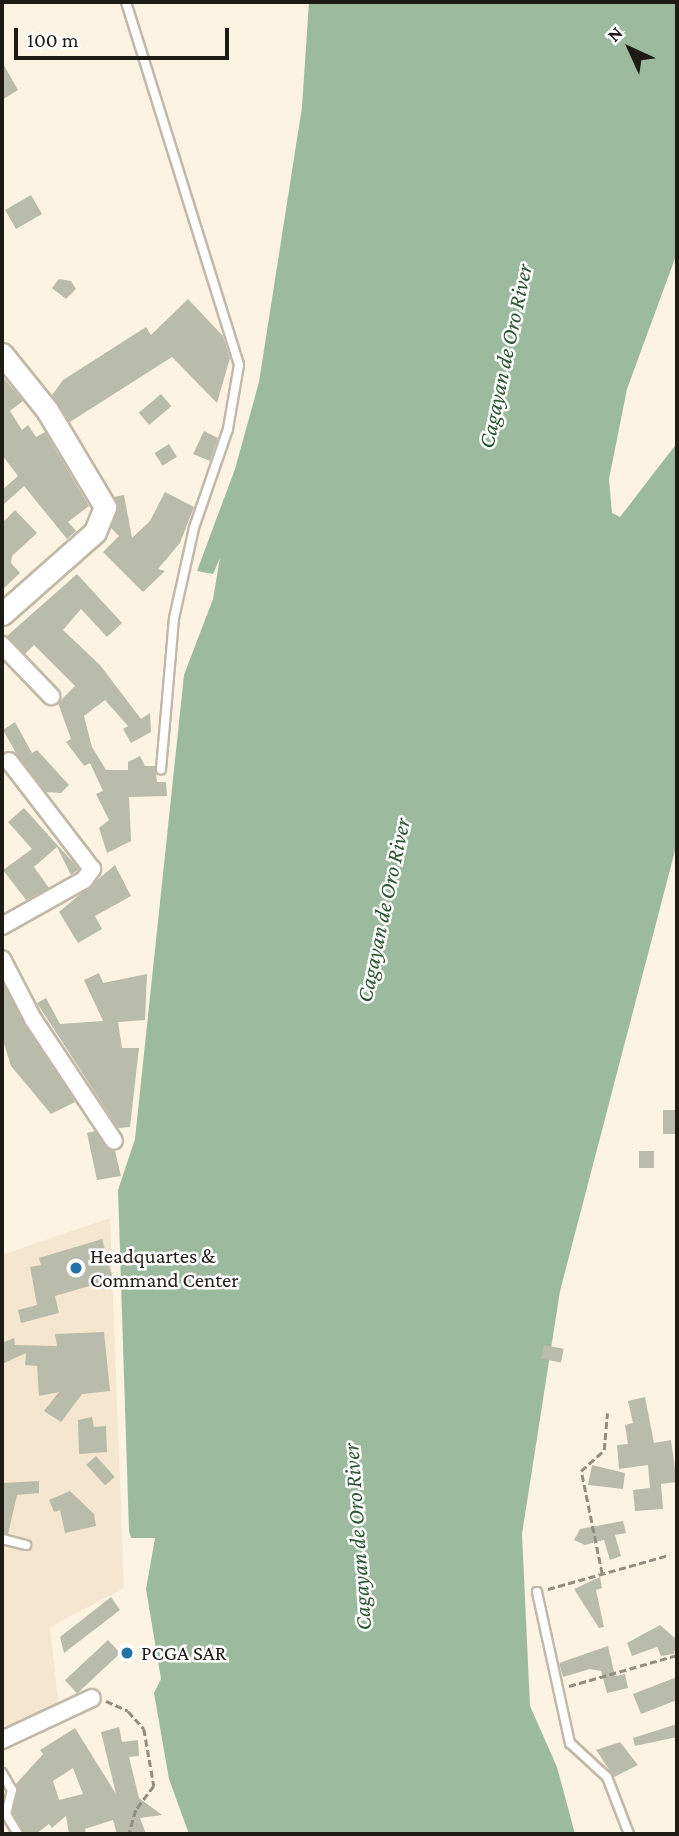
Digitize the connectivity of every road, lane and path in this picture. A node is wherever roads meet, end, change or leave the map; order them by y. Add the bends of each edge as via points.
1 (126, 2) edge
2 (2, 354) edge
3 (2, 614) edge
4 (2, 645) edge
5 (51, 696) dead end
6 (9, 761) dead end
7 (161, 769) dead end
8 (2, 926) edge
9 (2, 959) edge
10 (114, 1141) dead end
11 (607, 1413) dead end
12 (2, 1539) edge
13 (26, 1545) dead end
14 (669, 1555) dead end
15 (602, 1574) junction
16 (537, 1592) joint
17 (677, 1656) edge
18 (556, 1690) junction
19 (92, 1698) joint
20 (2, 1740) edge
21 (2, 1773) edge
22 (18, 1834) edge
23 (129, 1834) edge
24 (629, 1834) edge

1 - 7 lane via 239,365 228,429 194,528 173,618
2 - 3 street via 47,410 105,508 95,532
4 - 5 street
6 - 8 street via 92,869 84,880
9 - 10 street via 33,1019
11 - 15 path via 604,1450 581,1471
12 - 13 lane
14 - 15 path
15 - 16 path
16 - 18 lane
17 - 18 path
18 - 24 lane via 570,1743 607,1777
19 - 20 street via 51,1712
19 - 23 path via 128,1711 144,1729 154,1786 136,1810
21 - 22 lane via 12,1790 6,1814

